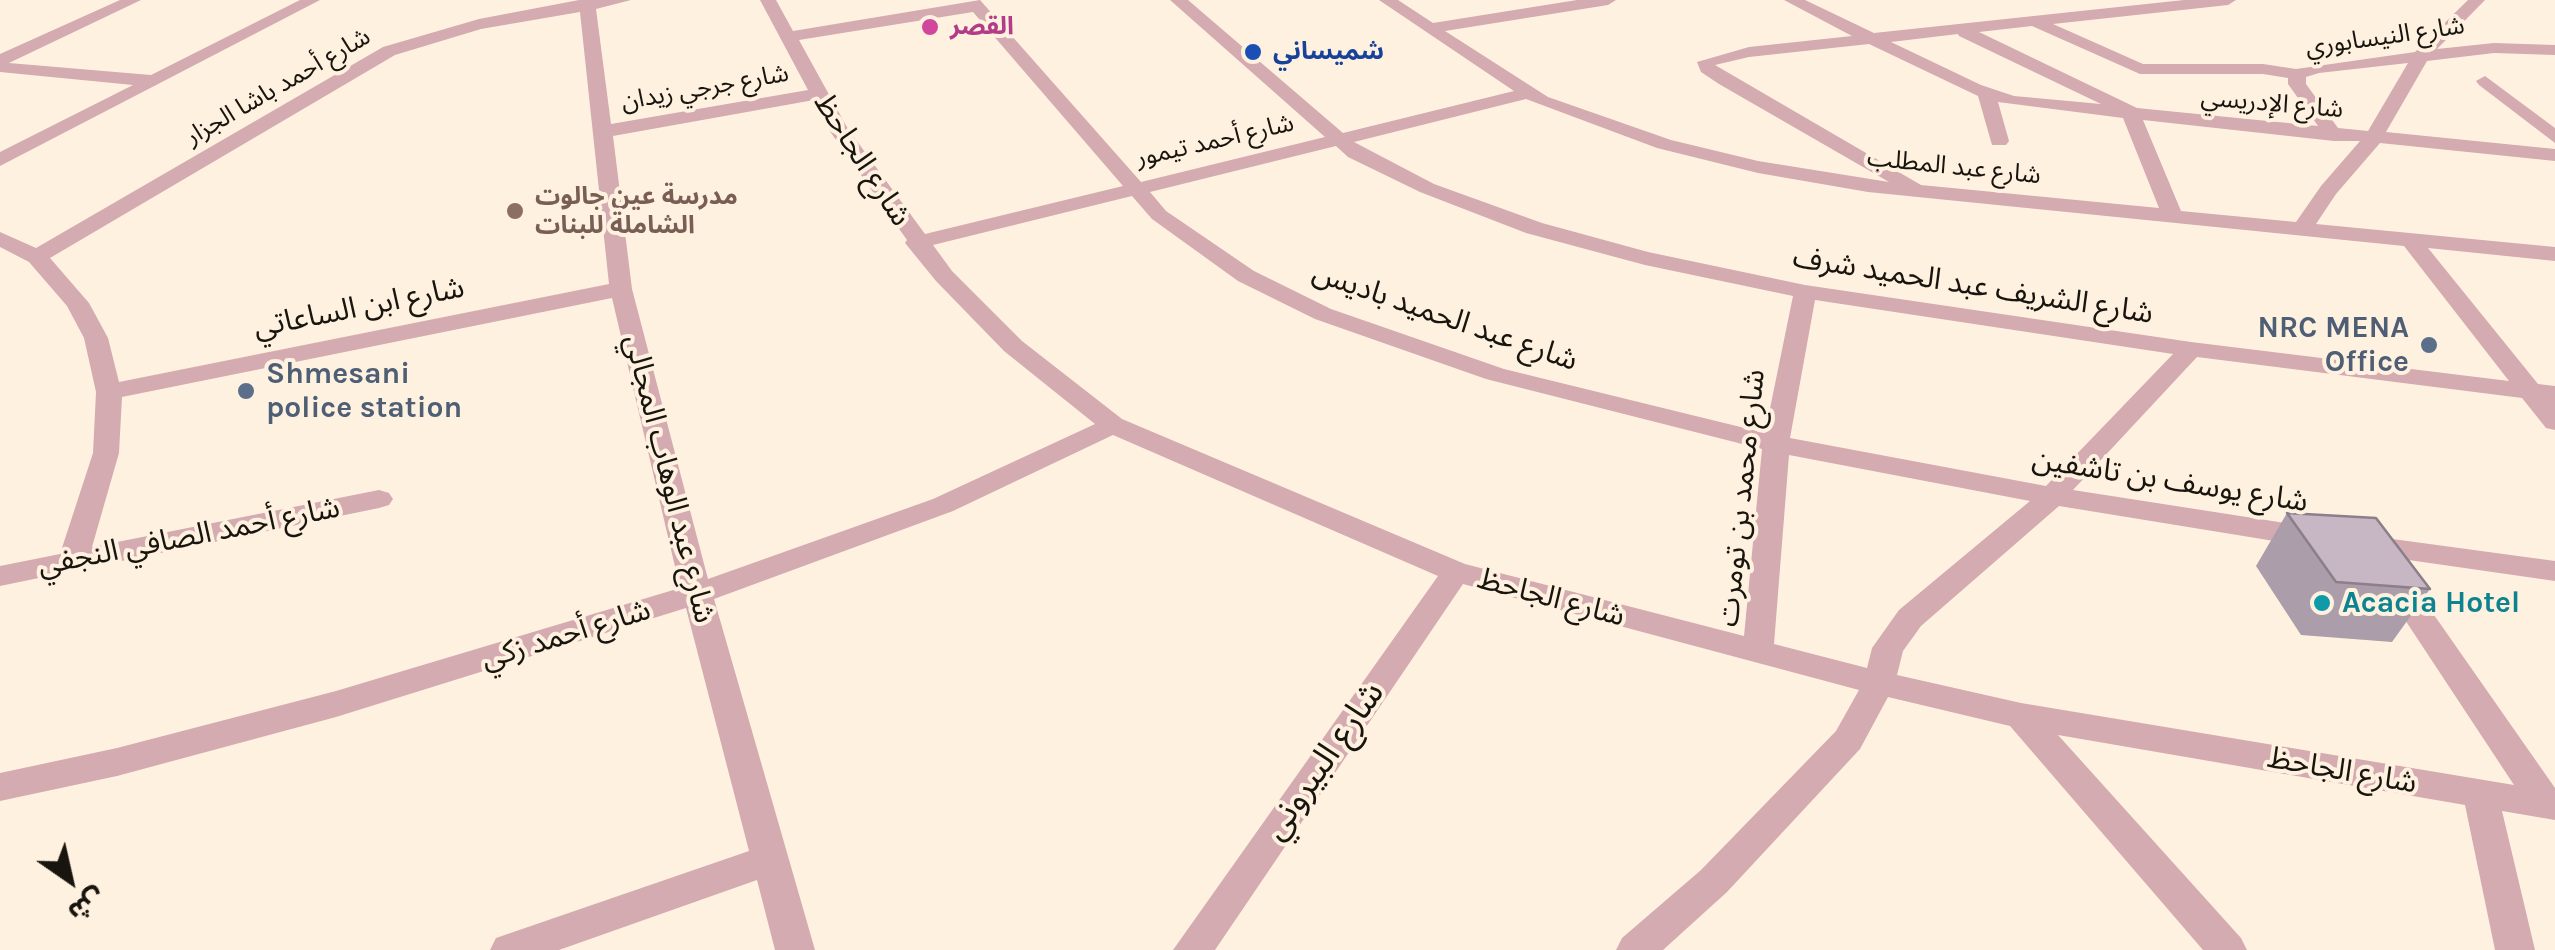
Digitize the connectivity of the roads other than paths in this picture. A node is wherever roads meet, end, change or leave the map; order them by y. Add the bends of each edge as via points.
1 (132, 0) edge
2 (312, 0) edge
3 (623, 0) edge
4 (768, 0) edge
5 (1178, 0) edge
6 (1387, 0) edge
7 (1608, 0) edge
8 (1792, 0) edge
9 (2228, 0) edge
10 (2477, 0) edge
11 (588, 2) edge
12 (2191, 2) edge
13 (974, 3) edge
14 (2037, 23) junction
15 (1430, 28) junction
16 (1964, 31) junction
17 (788, 37) junction
18 (1871, 40) junction
19 (2555, 50) edge
20 (2421, 56) junction
21 (0, 64) edge
22 (2297, 74) junction
23 (155, 81) junction
24 (2485, 81) dead end
25 (818, 94) junction
26 (1526, 94) junction
27 (1986, 94) junction
28 (2133, 116) junction
29 (1396, 126) junction
30 (601, 132) junction
31 (2334, 136) junction
32 (2555, 137) edge
33 (2373, 139) junction
34 (1999, 142) dead end
35 (1350, 144) junction
36 (2555, 155) edge
37 (0, 160) edge
38 (1389, 164) junction
39 (1133, 188) junction
40 (1921, 192) junction
41 (2173, 217) junction
42 (2301, 230) junction
43 (0, 239) edge
44 (2412, 242) junction
45 (916, 243) junction
46 (2555, 254) edge
47 (36, 258) junction
48 (621, 289) junction
49 (1804, 292) junction
50 (2191, 349) junction
51 (109, 392) junction
52 (2543, 393) edge
53 (2555, 422) edge
54 (1113, 425) junction
55 (1776, 444) junction
56 (2053, 496) junction
57 (379, 499) dead end
58 (2370, 546) junction
59 (73, 560) junction
60 (1456, 572) junction
61 (2555, 572) edge
62 (0, 576) edge
63 (697, 594) junction
64 (1758, 652) junction
65 (1878, 683) junction
66 (2021, 716) junction
67 (0, 787) edge
68 (2481, 795) junction
69 (2551, 806) edge
70 (771, 859) junction
71 (510, 950) edge
72 (795, 950) edge
73 (1193, 950) edge
74 (1636, 950) edge
75 (2227, 950) edge
76 (2515, 950) edge

1 - 21 street
2 - 23 street
3 - 11 street, شارع أحمد باشا الجزار
4 - 17 street, شارع الجاحظ
5 - 35 street, شارع الشريف عبد الحميد شرف
6 - 15 street, شارع عبد المطلب
7 - 15 street
8 - 18 street, شارع الإدريسي
9 - 12 street
10 - 20 street
11 - 30 street, شارع عبد الوهاب المجالي
11 - 47 street, شارع أحمد باشا الجزار via 389,50
12 - 14 street
13 - 17 street
13 - 39 street, شارع عبد الحميد باديس
14 - 16 street
14 - 22 street via 2140,69
15 - 26 street, شارع عبد المطلب
16 - 18 street
16 - 28 street via 2109,98
17 - 25 street, شارع الجاحظ
18 - 27 street, شارع الإدريسي
18 - 40 street via 1706,62 1725,80
19 - 20 street, شارع النيسابوري via 2517,46
20 - 22 street, شارع النيسابوري
20 - 33 street
21 - 23 street
22 - 31 street, شارع النيسابوري via 2297,84
23 - 37 street
24 - 32 street
25 - 30 street, شارع جرجي زيدان
25 - 45 street, شارع الجاحظ
26 - 29 street, شارع أحمد تيمور
26 - 40 street, شارع عبد المطلب via 1623,132 1716,158
27 - 28 street, شارع الإدريسي
27 - 34 street
28 - 31 street, شارع الإدريسي
28 - 41 street
29 - 35 street, شارع أحمد تيمور
29 - 38 street via 1380,138
30 - 48 street, شارع عبد الوهاب المجالي
31 - 33 street, شارع الإدريسي
33 - 36 street, شارع الإدريسي
33 - 42 street
35 - 38 street, شارع الشريف عبد الحميد شرف
35 - 39 street, شارع أحمد تيمور
38 - 49 street, شارع الشريف عبد الحميد شرف via 1534,228
39 - 45 street, شارع أحمد تيمور
39 - 55 street, شارع عبد الحميد باديس via 1212,254 1323,314 1514,380
40 - 41 street, شارع عبد المطلب
41 - 42 street, شارع عبد المطلب
42 - 44 street, شارع عبد المطلب
43 - 47 street
44 - 46 street, شارع عبد المطلب
44 - 52 street
45 - 54 street, شارع الجاحظ via 1013,346
47 - 51 street via 77,303 96,338
48 - 51 street, شارع ابن الساعاتي
48 - 63 street, شارع عبد الوهاب المجالي
49 - 50 street, شارع الشريف عبد الحميد شرف
49 - 55 street, شارع محمد بن تومرت
50 - 52 street, شارع الشريف عبد الحميد شرف
50 - 56 street
51 - 59 street via 106,453
52 - 53 street
54 - 60 street, شارع الجاحظ
54 - 63 street, شارع أحمد زكي via 943,505
55 - 56 street, شارع يوسف بن تاشفين
55 - 64 street, شارع محمد بن تومرت
56 - 58 street, شارع يوسف بن تاشفين
56 - 65 street via 1904,626 1888,648
57 - 59 street, شارع أحمد الصافي النجفي
58 - 61 street, شارع يوسف بن تاشفين
58 - 69 street
59 - 62 street, شارع أحمد الصافي النجفي
60 - 64 street, شارع الجاحظ
60 - 73 street, شارع البيروني
63 - 67 street, شارع أحمد زكي via 336,704
63 - 70 street, شارع عبد الوهاب المجالي
64 - 65 street, شارع الجاحظ
65 - 66 street, شارع الجاحظ
65 - 74 street via 1826,766
66 - 68 street, شارع الجاحظ
66 - 75 street
68 - 69 street, شارع الجاحظ
68 - 76 street
70 - 71 street
70 - 72 street, شارع عبد الوهاب المجالي

